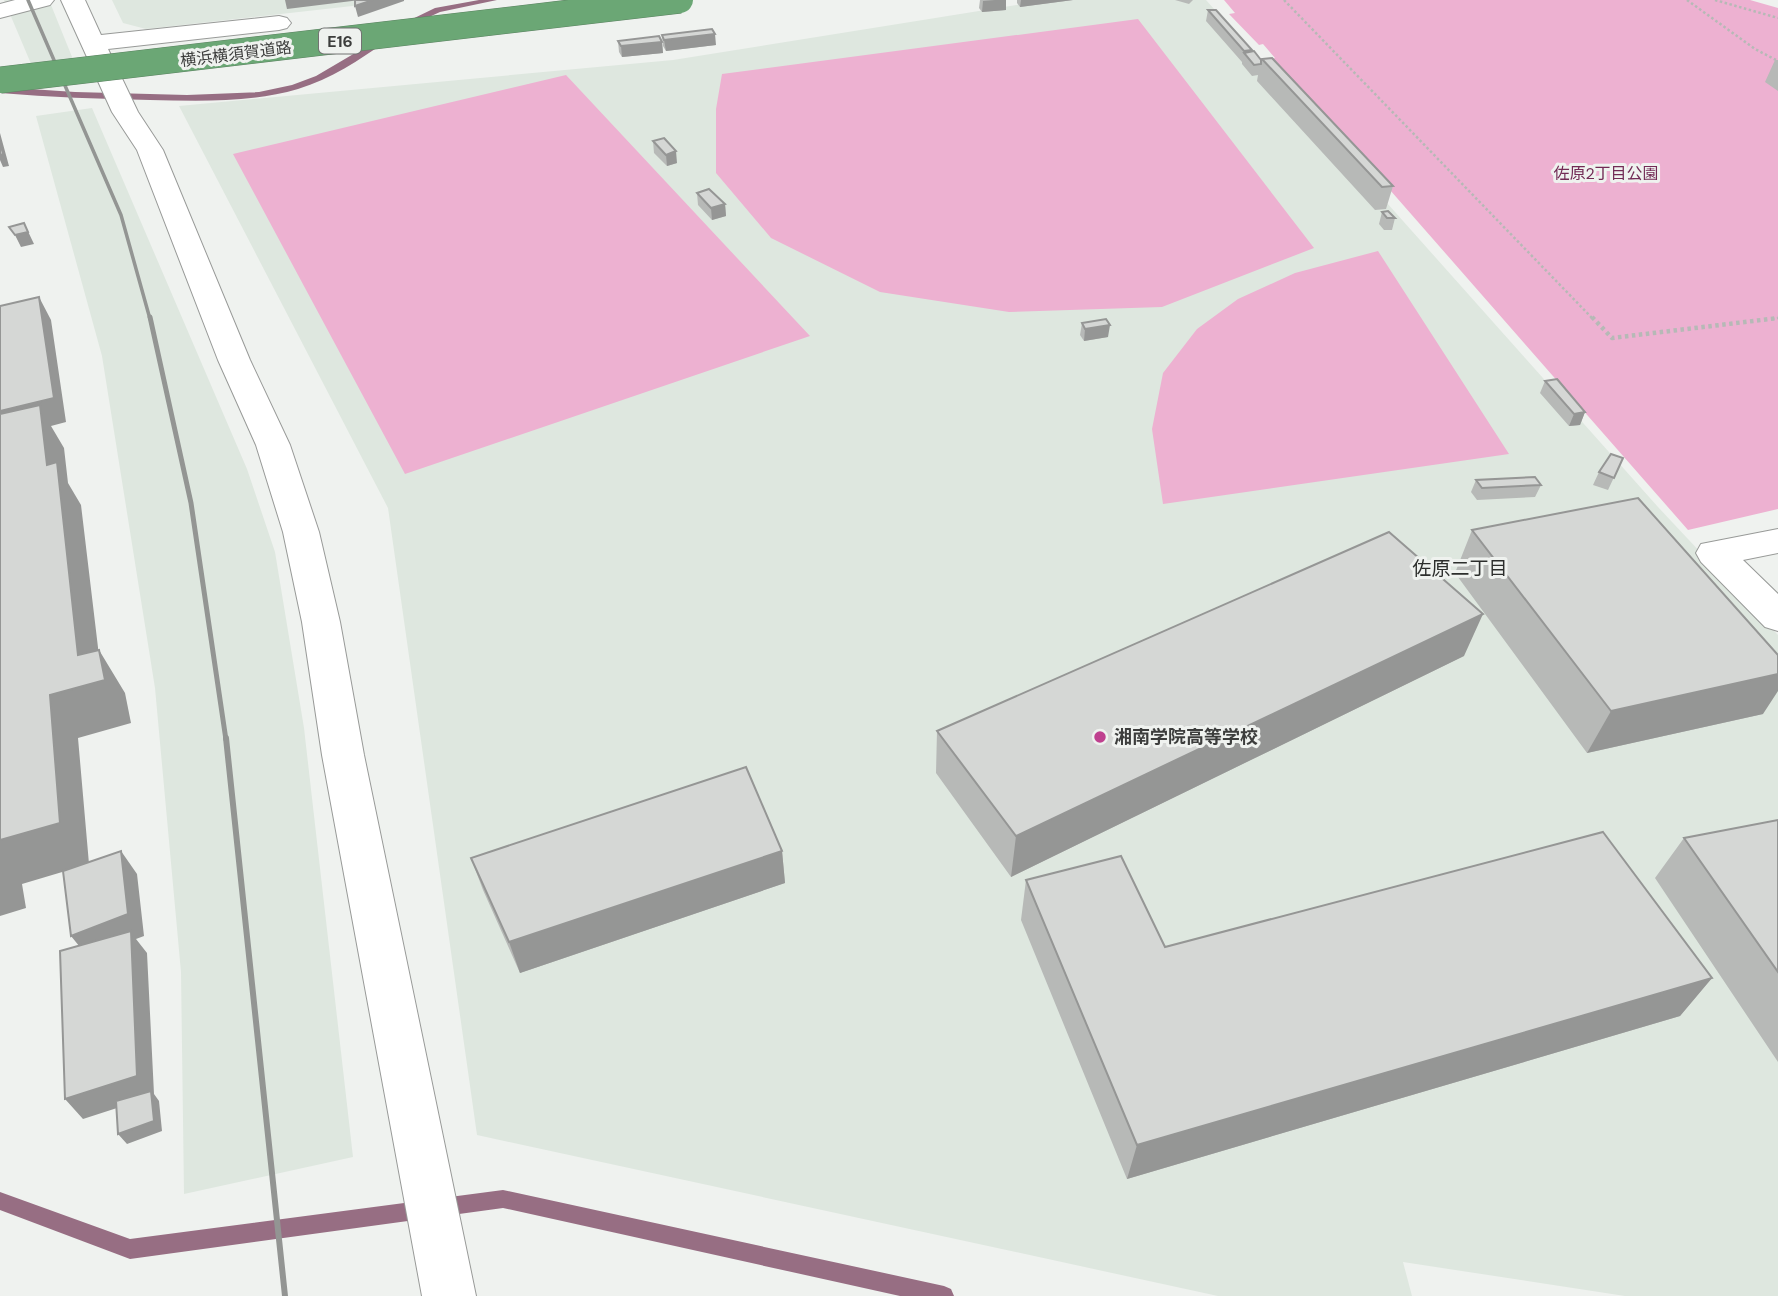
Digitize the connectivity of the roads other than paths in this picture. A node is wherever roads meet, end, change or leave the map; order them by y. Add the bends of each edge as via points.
1 (42, 0) edge
2 (73, 0) edge
3 (605, 0) edge
4 (680, 0) edge
5 (0, 11) edge
6 (279, 23) dead end
7 (93, 43) junction
8 (0, 70) edge
9 (0, 80) edge
10 (1778, 541) edge
11 (1778, 617) edge
12 (449, 1296) edge

1 - 5 street
2 - 7 street
3 - 8 highway, 横浜横須賀道路 / E16
4 - 9 highway, 横浜横須賀道路 / E16, bridge
6 - 7 street
7 - 12 street via 150,150 272,444 301,532
10 - 11 street via 1714,553

